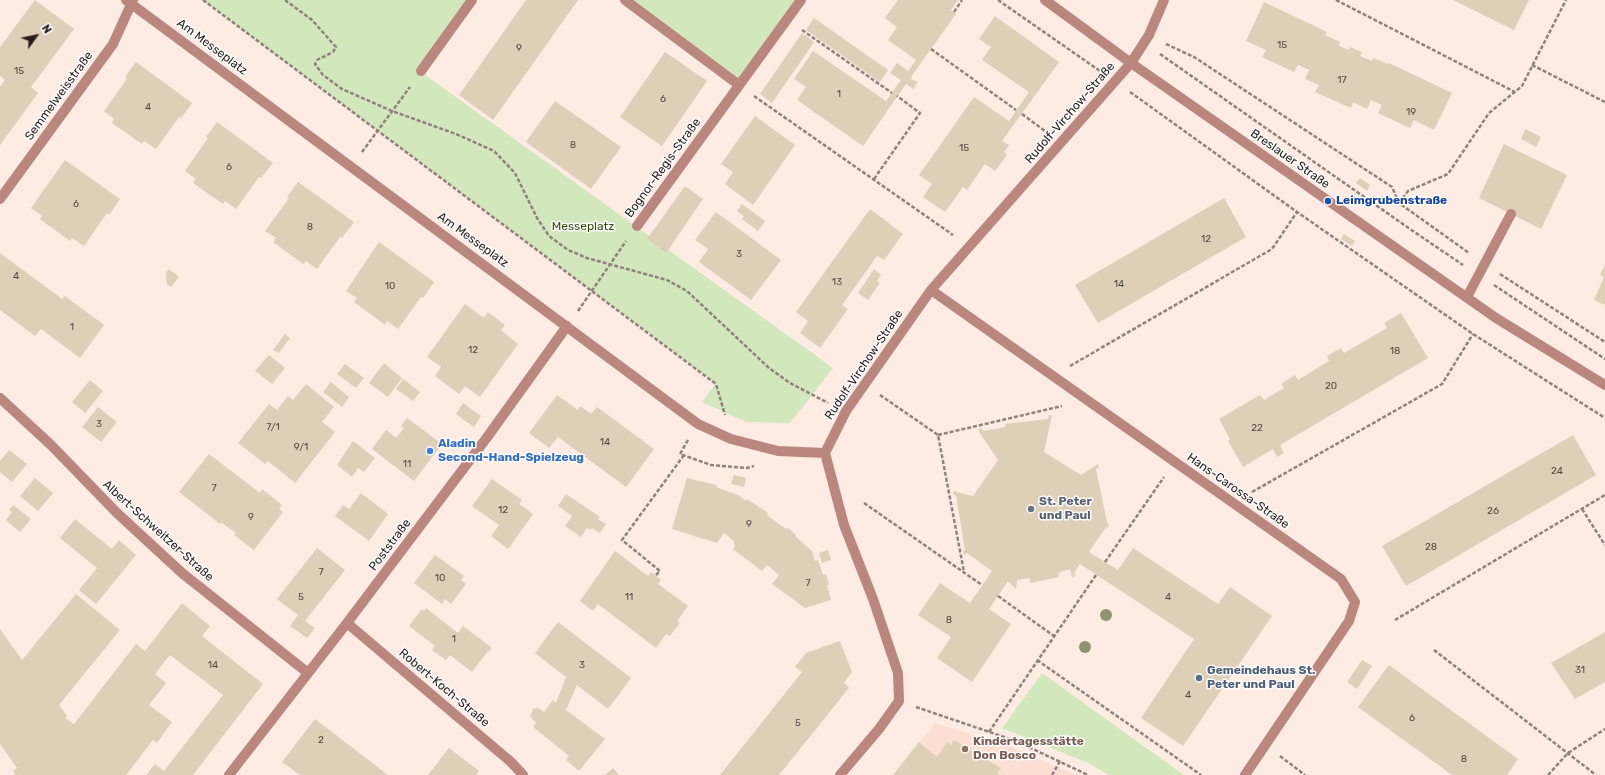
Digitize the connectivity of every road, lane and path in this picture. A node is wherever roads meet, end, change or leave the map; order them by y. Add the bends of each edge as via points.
1 (203, 0) edge
2 (285, 0) edge
3 (472, 0) edge
4 (625, 0) edge
5 (801, 0) edge
6 (962, 0) edge
7 (998, 0) edge
8 (1045, 0) edge
9 (1164, 0) edge
10 (1336, 0) edge
11 (1566, 0) edge
12 (130, 1) edge
13 (954, 12) dead end
14 (787, 20) junction
15 (1146, 39) junction
16 (931, 49) dead end
17 (1131, 63) junction
18 (1532, 65) junction
19 (420, 71) joint
20 (1115, 81) junction
21 (739, 85) junction
22 (1515, 92) junction
23 (892, 93) dead end
24 (897, 96) dead end
25 (1605, 102) edge
26 (1016, 110) dead end
27 (392, 111) junction
28 (1022, 114) dead end
29 (378, 131) junction
30 (1061, 142) junction
31 (352, 167) junction
32 (874, 180) junction
33 (0, 199) edge
34 (1399, 203) junction
35 (1297, 212) junction
36 (1511, 214) dead end
37 (637, 226) joint
38 (970, 246) junction
39 (611, 264) junction
40 (1485, 264) junction
41 (1479, 275) junction
42 (931, 290) junction
43 (592, 291) junction
44 (1467, 297) junction
45 (567, 326) junction
46 (1474, 334) junction
47 (1605, 342) edge
48 (1605, 359) edge
49 (1052, 376) junction
50 (864, 384) junction
51 (1605, 385) edge
52 (0, 398) edge
53 (1087, 400) junction
54 (846, 411) junction
55 (1605, 418) edge
56 (938, 435) junction
57 (731, 439) junction
58 (825, 453) junction
59 (684, 455) dead end
60 (1174, 462) junction
61 (1605, 495) edge
62 (864, 503) dead end
63 (1232, 503) junction
64 (1582, 509) junction
65 (1605, 545) edge
66 (1105, 562) dead end
67 (964, 572) junction
68 (656, 575) dead end
69 (1096, 575) dead end
70 (982, 585) dead end
71 (998, 596) dead end
72 (1395, 620) dead end
73 (347, 623) junction
74 (1054, 636) junction
75 (1434, 650) dead end
76 (1037, 660) junction
77 (308, 673) junction
78 (899, 701) junction
79 (1605, 729) edge
80 (989, 732) junction
81 (1265, 746) junction
82 (1568, 754) junction
83 (1060, 761) junction
84 (229, 775) edge
85 (523, 775) edge
86 (840, 775) edge
87 (1052, 775) edge
88 (1088, 775) edge
89 (1201, 775) edge
90 (1245, 775) edge
91 (1305, 775) edge
92 (1549, 775) edge
93 (1596, 775) edge

1 - 29 path
2 - 27 path via 312,20 336,47 315,64 323,75 342,89
3 - 19 street
4 - 21 street
5 - 14 street, Bognor-Regis-Straße
6 - 13 path
7 - 20 path
8 - 17 street, Breslauer Straße
9 - 15 street
10 - 22 path
11 - 18 path
12 - 31 street, Am Messeplatz
12 - 33 street, Semmelweisstraße via 113,44
14 - 21 street, Bognor-Regis-Straße
14 - 23 path
15 - 17 street
15 - 34 path via 1194,57 1392,187
15 - 41 path via 1403,225
16 - 26 path
17 - 20 street, Rudolf-Virchow-Straße
17 - 44 street, Breslauer Straße
18 - 22 path via 1522,86
18 - 25 path
19 - 27 path
20 - 30 street, Rudolf-Virchow-Straße
20 - 35 path
21 - 32 path
21 - 37 street, Bognor-Regis-Straße
22 - 34 path via 1489,113 1448,174 1408,190
24 - 32 path via 920,112
27 - 29 path
27 - 39 path via 494,151 515,174 537,218 550,236 568,250
28 - 30 path
29 - 31 path
29 - 43 path
30 - 38 street, Rudolf-Virchow-Straße
31 - 45 street, Am Messeplatz
32 - 38 path
34 - 40 path
35 - 46 path
35 - 49 path via 1272,249
36 - 40 street
37 - 39 path, Bognor-Regis-Straße
38 - 42 street, Rudolf-Virchow-Straße
39 - 43 path, Bognor-Regis-Straße
39 - 54 path via 668,280 686,291 769,368 810,395
40 - 41 street
40 - 47 path
41 - 44 street
41 - 48 path
42 - 49 street, Hans-Carossa-Straße
42 - 50 street, Rudolf-Virchow-Straße
43 - 45 path, Bognor-Regis-Straße
43 - 57 path via 716,384
44 - 51 street, Breslauer Straße via 1496,318
45 - 57 street, Am Messeplatz via 698,424
45 - 73 street, Poststraße
46 - 55 path
46 - 63 path via 1442,384
49 - 53 street, Hans-Carossa-Straße
50 - 54 street, Rudolf-Virchow-Straße
50 - 56 path
52 - 77 street, Albert-Schweitzer-Straße via 51,444 116,513 182,573
53 - 56 path
53 - 60 street, Hans-Carossa-Straße
54 - 58 street, Rudolf-Virchow-Straße
56 - 67 path
57 - 58 street, Am Messeplatz via 778,451
58 - 78 street via 844,525 898,673
59 - 68 path via 622,540 660,571
60 - 63 street, Hans-Carossa-Straße
60 - 66 path
61 - 64 path
62 - 67 path
63 - 81 street, Hans-Carossa-Straße via 1341,579 1355,602 1349,621
64 - 65 path
64 - 72 path
67 - 70 path
69 - 74 path
71 - 74 path
73 - 77 street, Poststraße
73 - 85 street, Robert-Koch-Straße
74 - 76 path
75 - 82 path
76 - 80 path
76 - 89 path
77 - 84 street, Poststraße
78 - 80 path
78 - 86 street
79 - 82 path
80 - 83 path
81 - 90 street, Hans-Carossa-Straße
81 - 91 path
82 - 92 path
82 - 93 path
83 - 87 path
83 - 88 path

